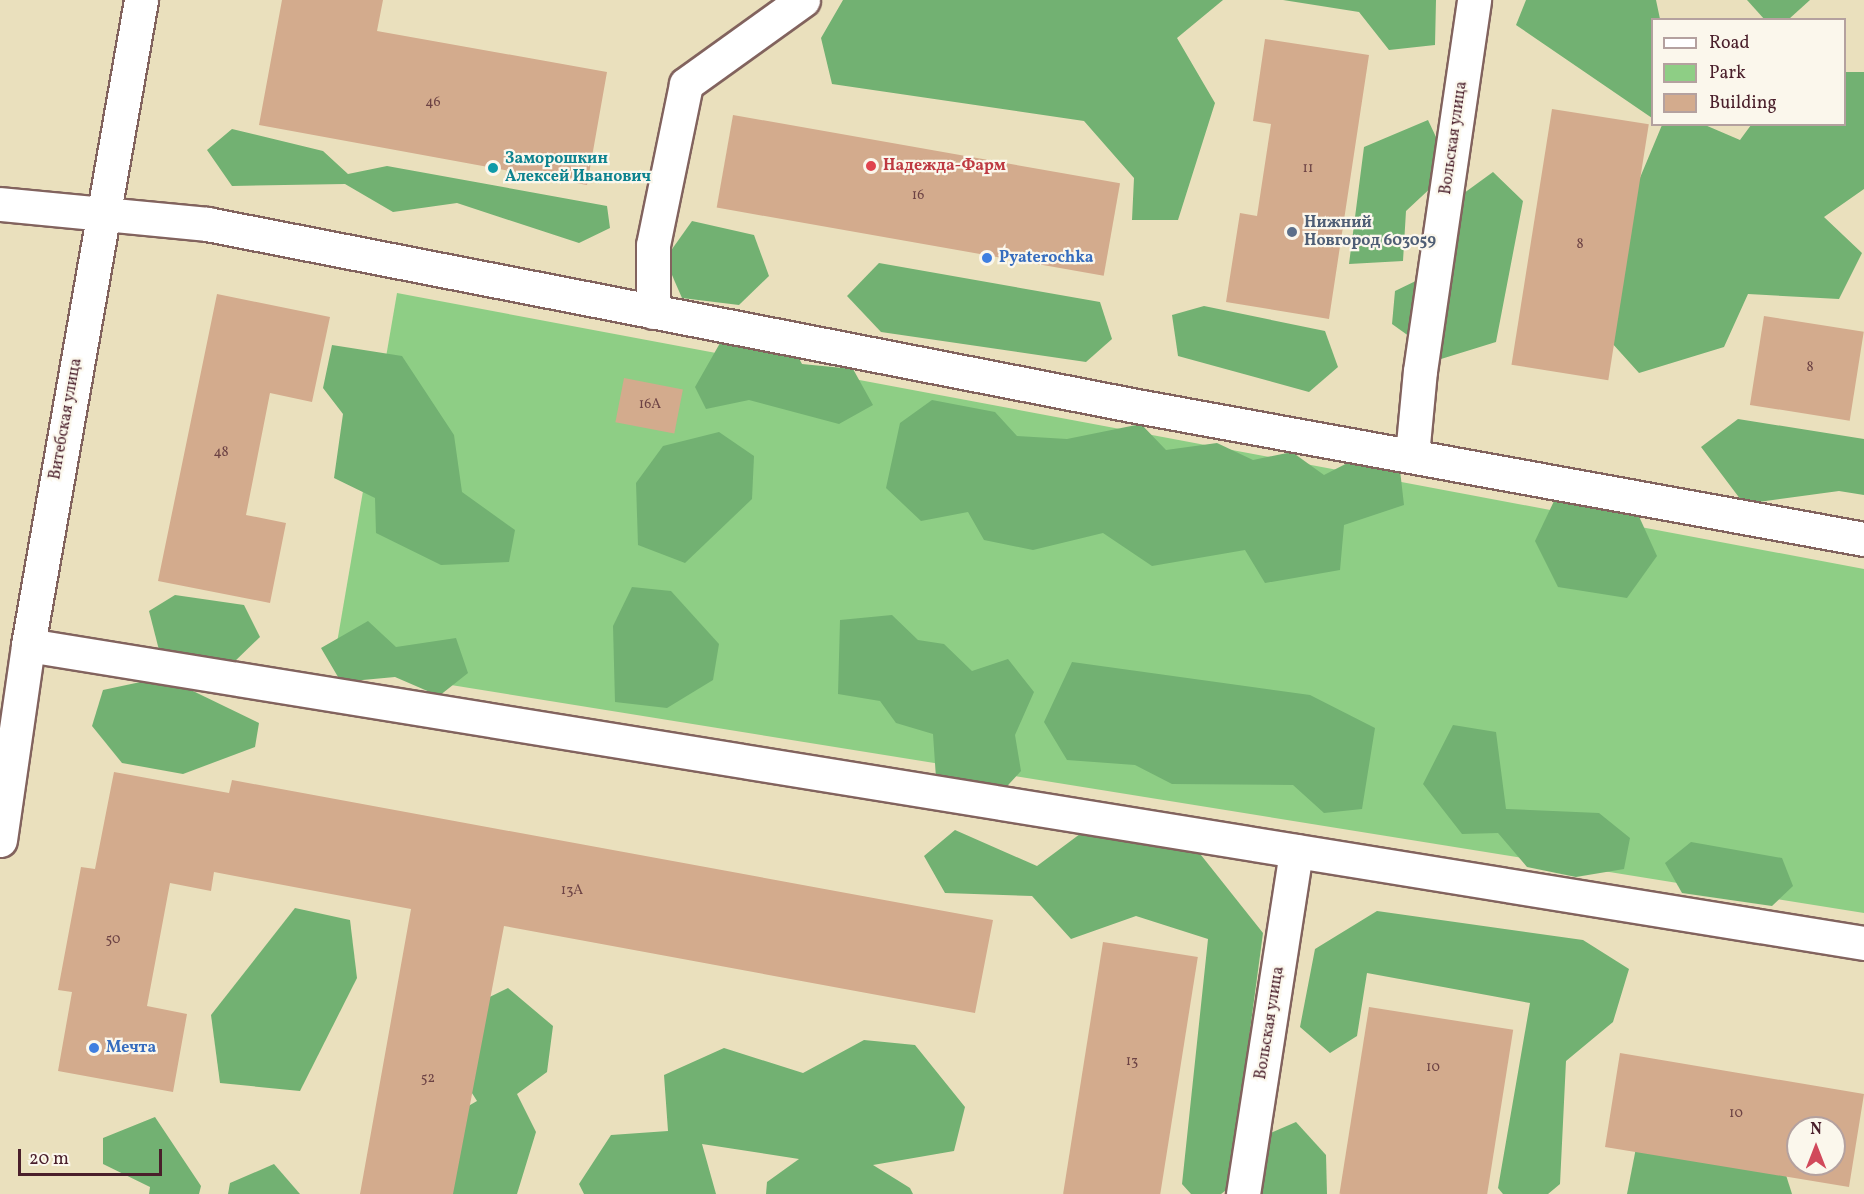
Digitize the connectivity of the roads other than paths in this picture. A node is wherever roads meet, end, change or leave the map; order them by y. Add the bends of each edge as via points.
1 (141, 0) edge
2 (803, 0) edge
3 (1474, 0) edge
4 (0, 204) edge
5 (101, 212) junction
6 (653, 312) junction
7 (1412, 455) junction
8 (1864, 539) edge
9 (28, 645) junction
10 (0, 840) edge
11 (1296, 851) junction
12 (1864, 943) edge
13 (1243, 1194) edge

1 - 5 street, Витебская улица
2 - 6 street via 686,84 653,245
3 - 7 street, Вольская улица via 1420,371
4 - 5 street
5 - 6 street via 207,224
5 - 9 street, Витебская улица
6 - 7 street
7 - 8 street
9 - 10 street, Витебская улица
9 - 11 street
11 - 12 street
11 - 13 street, Вольская улица

